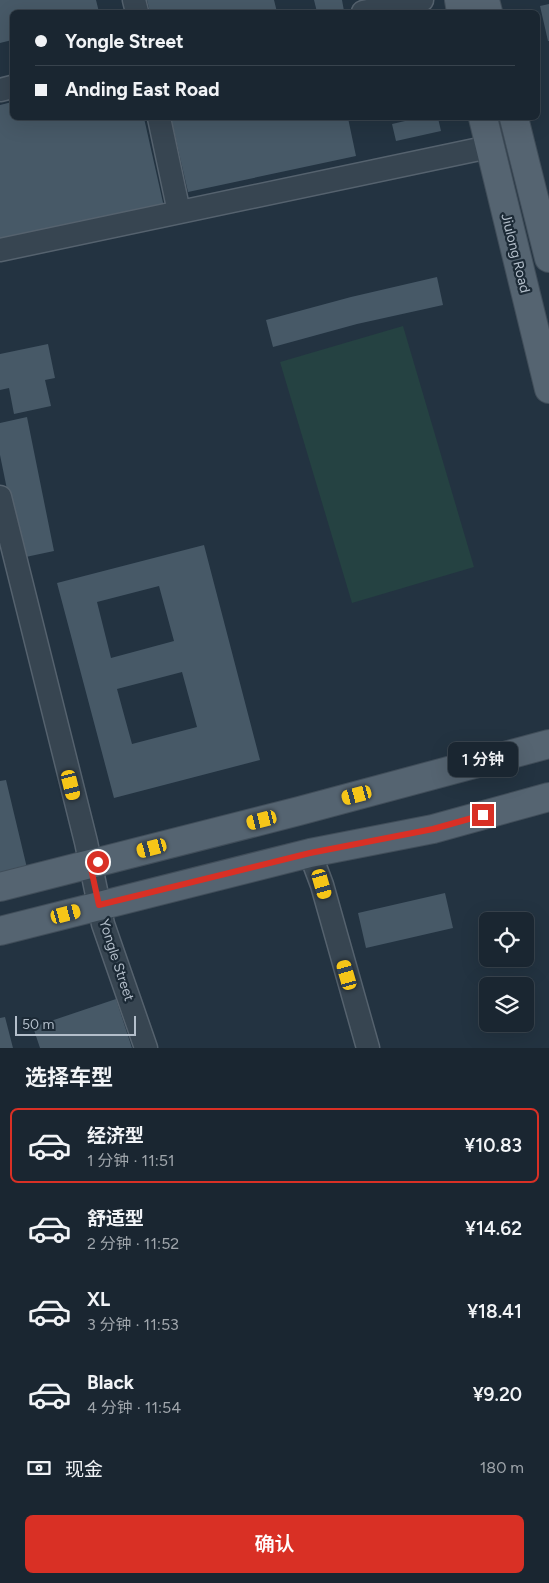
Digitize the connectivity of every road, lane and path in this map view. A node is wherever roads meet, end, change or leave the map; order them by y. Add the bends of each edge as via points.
1 (422, 0) edge
2 (373, 10) edge
3 (159, 120) edge
4 (483, 120) edge
5 (514, 120) edge
6 (490, 147) junction
7 (179, 212) junction
8 (0, 250) edge
9 (549, 258) edge
10 (549, 389) edge
11 (0, 497) edge
12 (549, 744) edge
13 (549, 797) edge
14 (88, 853) junction
15 (310, 853) junction
16 (0, 887) edge
17 (99, 905) junction
18 (0, 931) edge
19 (146, 1048) edge
20 (368, 1048) edge

1 - 2 street
3 - 7 street
4 - 6 main road, Jiulong Road
5 - 9 main road
6 - 7 street
6 - 10 main road, Jiulong Road
7 - 8 street
11 - 14 street, Yongle Street
12 - 14 main road via 299,811
13 - 15 main road via 433,829
14 - 16 main road
14 - 17 street, Yongle Street
15 - 17 main road
15 - 20 street via 322,884
17 - 18 main road
17 - 19 street, Yongle Street

